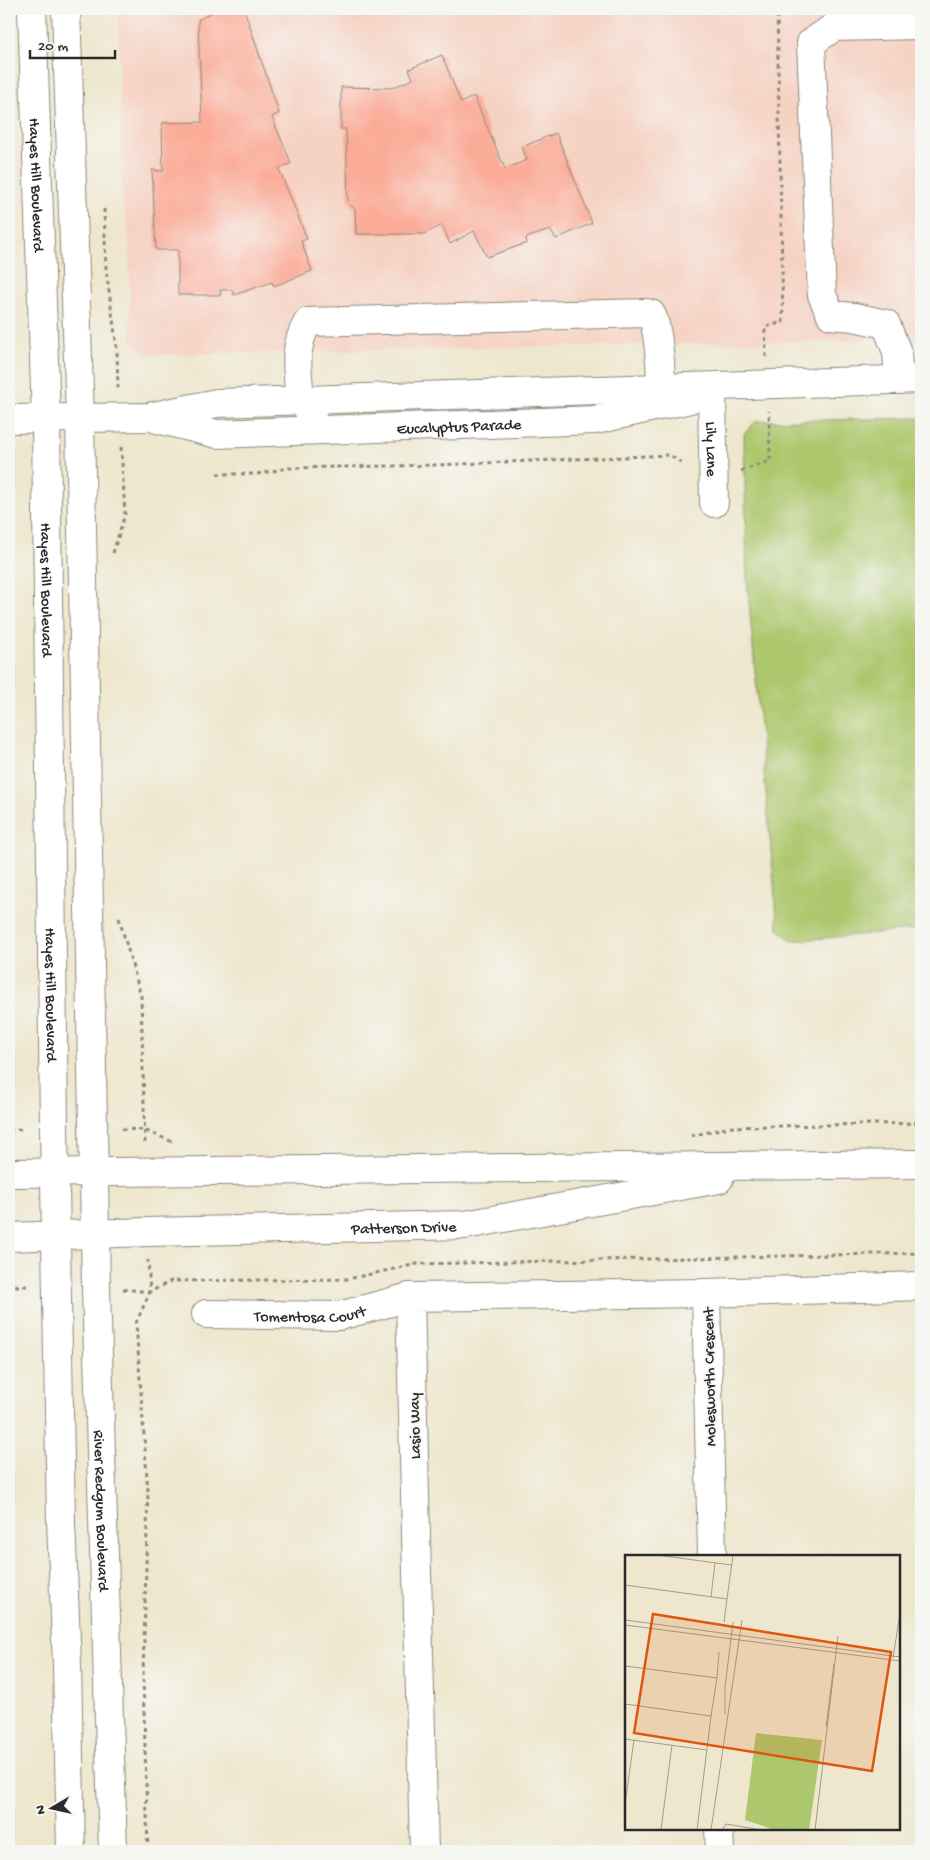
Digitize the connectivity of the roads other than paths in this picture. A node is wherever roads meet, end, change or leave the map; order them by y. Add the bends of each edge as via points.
1 (32, 9) edge
2 (66, 9) edge
3 (921, 25) edge
4 (910, 380) edge
5 (768, 384) junction
6 (712, 394) junction
7 (657, 397) junction
8 (300, 400) junction
9 (149, 417) junction
10 (80, 418) junction
11 (9, 419) edge
12 (46, 419) junction
13 (329, 430) junction
14 (714, 503) dead end
15 (921, 1164) edge
16 (794, 1166) junction
17 (55, 1172) junction
18 (94, 1172) junction
19 (9, 1173) edge
20 (96, 1234) junction
21 (56, 1236) junction
22 (9, 1237) edge
23 (921, 1286) edge
24 (706, 1293) junction
25 (410, 1296) junction
26 (206, 1314) dead end
27 (712, 1555) edge
28 (719, 1830) edge
29 (71, 1851) edge
30 (113, 1851) edge
31 (424, 1851) edge
32 (720, 1851) edge

1 - 12 street, Hayes Hill Boulevard
2 - 10 street
3 - 4 street via 834,27 811,42 822,295 831,315 886,324
4 - 5 street, Eucalyptus Parade
5 - 6 street, Eucalyptus Parade
5 - 7 street, Eucalyptus Parade
6 - 7 street, Eucalyptus Parade
6 - 14 street, Lily Lane
7 - 8 street, Eucalyptus Parade
7 - 8 street via 655,319 652,314 308,322 300,335 297,355
7 - 13 street, Eucalyptus Parade via 595,420
8 - 9 street, Eucalyptus Parade via 217,403
8 - 13 street
9 - 10 street, Eucalyptus Parade
9 - 13 street, Eucalyptus Parade via 218,434
10 - 12 street, Eucalyptus Parade
10 - 18 street
11 - 12 street, Eucalyptus Parade
12 - 17 street, Hayes Hill Boulevard
15 - 16 street, Patterson Drive
16 - 18 street, Patterson Drive
16 - 20 street, Patterson Drive via 465,1225
17 - 18 street, Patterson Drive
17 - 19 street, Patterson Drive
17 - 21 street
18 - 20 street, River Redgum Boulevard
20 - 21 street, Patterson Drive
20 - 30 street, River Redgum Boulevard
21 - 22 street, Patterson Drive
21 - 29 street
23 - 24 street, Molesworth Crescent
24 - 25 street
24 - 27 street, Molesworth Crescent
25 - 26 street, Tomentosa Court via 339,1316
25 - 31 street, Lasio Way
28 - 32 street

